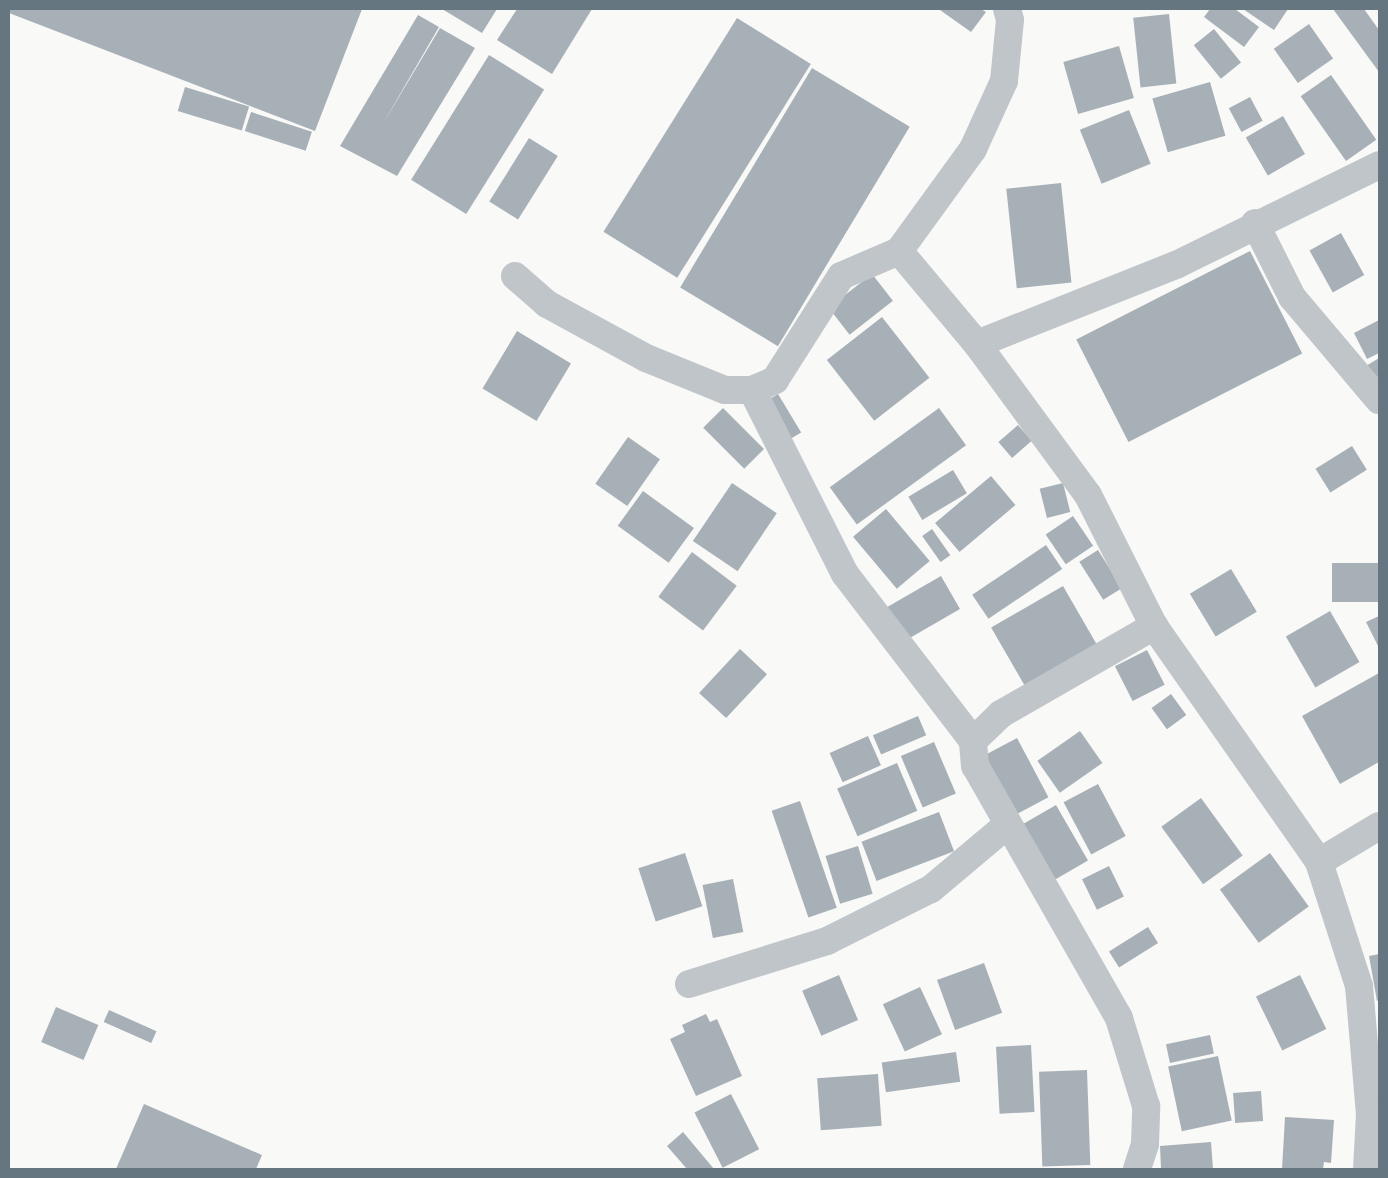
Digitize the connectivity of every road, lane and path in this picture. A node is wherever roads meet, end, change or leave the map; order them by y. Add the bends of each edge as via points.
1 (1007, 9) edge
2 (1379, 165) edge
3 (1255, 223) junction
4 (899, 251) junction
5 (515, 276) dead end
6 (977, 344) junction
7 (752, 390) junction
8 (1379, 400) edge
9 (1154, 626) junction
10 (973, 740) junction
11 (1007, 825) junction
12 (1379, 826) edge
13 (1319, 862) junction
14 (688, 984) dead end
15 (1137, 1169) edge
16 (1368, 1169) edge

1 - 4 street via 1010,20 1004,81 973,149
2 - 3 street
3 - 6 street via 1176,265
3 - 8 street via 1292,298
4 - 6 street
4 - 7 street via 841,276 775,380
5 - 7 street via 547,304 646,358 724,390
6 - 9 street via 1088,495
7 - 10 street via 845,574
9 - 10 street via 1001,714
9 - 13 street
10 - 11 street via 975,766
11 - 14 street via 932,889 827,941
11 - 15 street via 1119,1018 1146,1106 1144,1144
12 - 13 street
13 - 16 street via 1359,986 1370,1114

